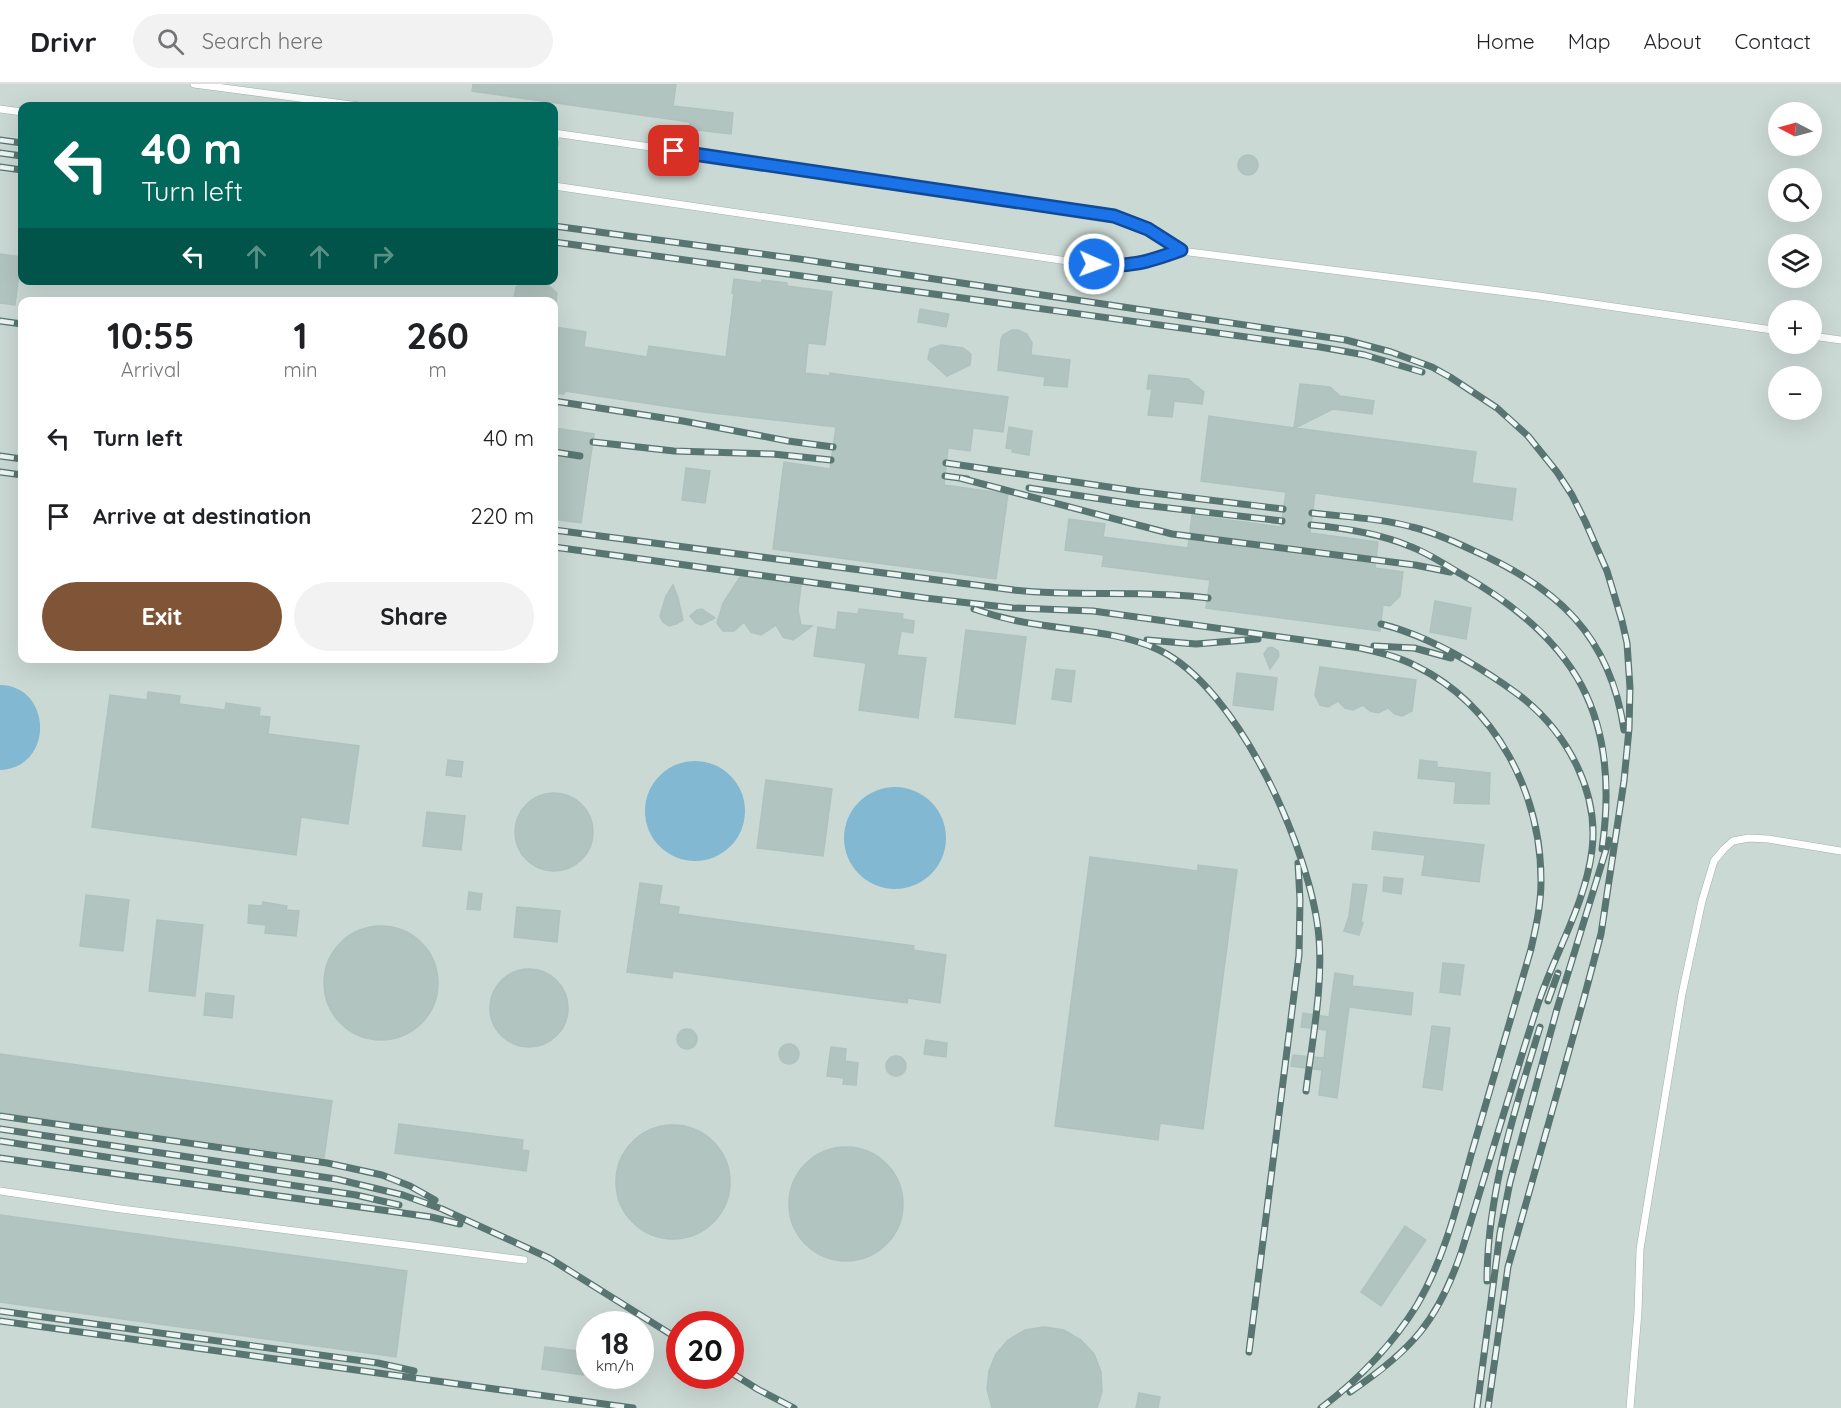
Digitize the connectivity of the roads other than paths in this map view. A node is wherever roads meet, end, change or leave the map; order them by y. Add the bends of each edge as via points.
1 (194, 84) edge
2 (329, 102) edge
3 (0, 109) edge
4 (18, 111) edge
5 (558, 133) edge
6 (558, 187) edge
7 (1181, 250) junction
8 (1768, 329) edge
9 (1822, 337) edge
10 (1841, 340) edge
11 (1841, 851) edge
12 (0, 1191) edge
13 (524, 1260) dead end
14 (1630, 1408) edge

1 - 2 lane
3 - 4 lane
5 - 7 lane via 1114,216 1148,229
6 - 7 lane via 1099,265 1146,263
7 - 8 lane
9 - 10 lane
11 - 14 lane via 1749,838 1733,841 1714,861 1682,994 1644,1221
12 - 13 lane

